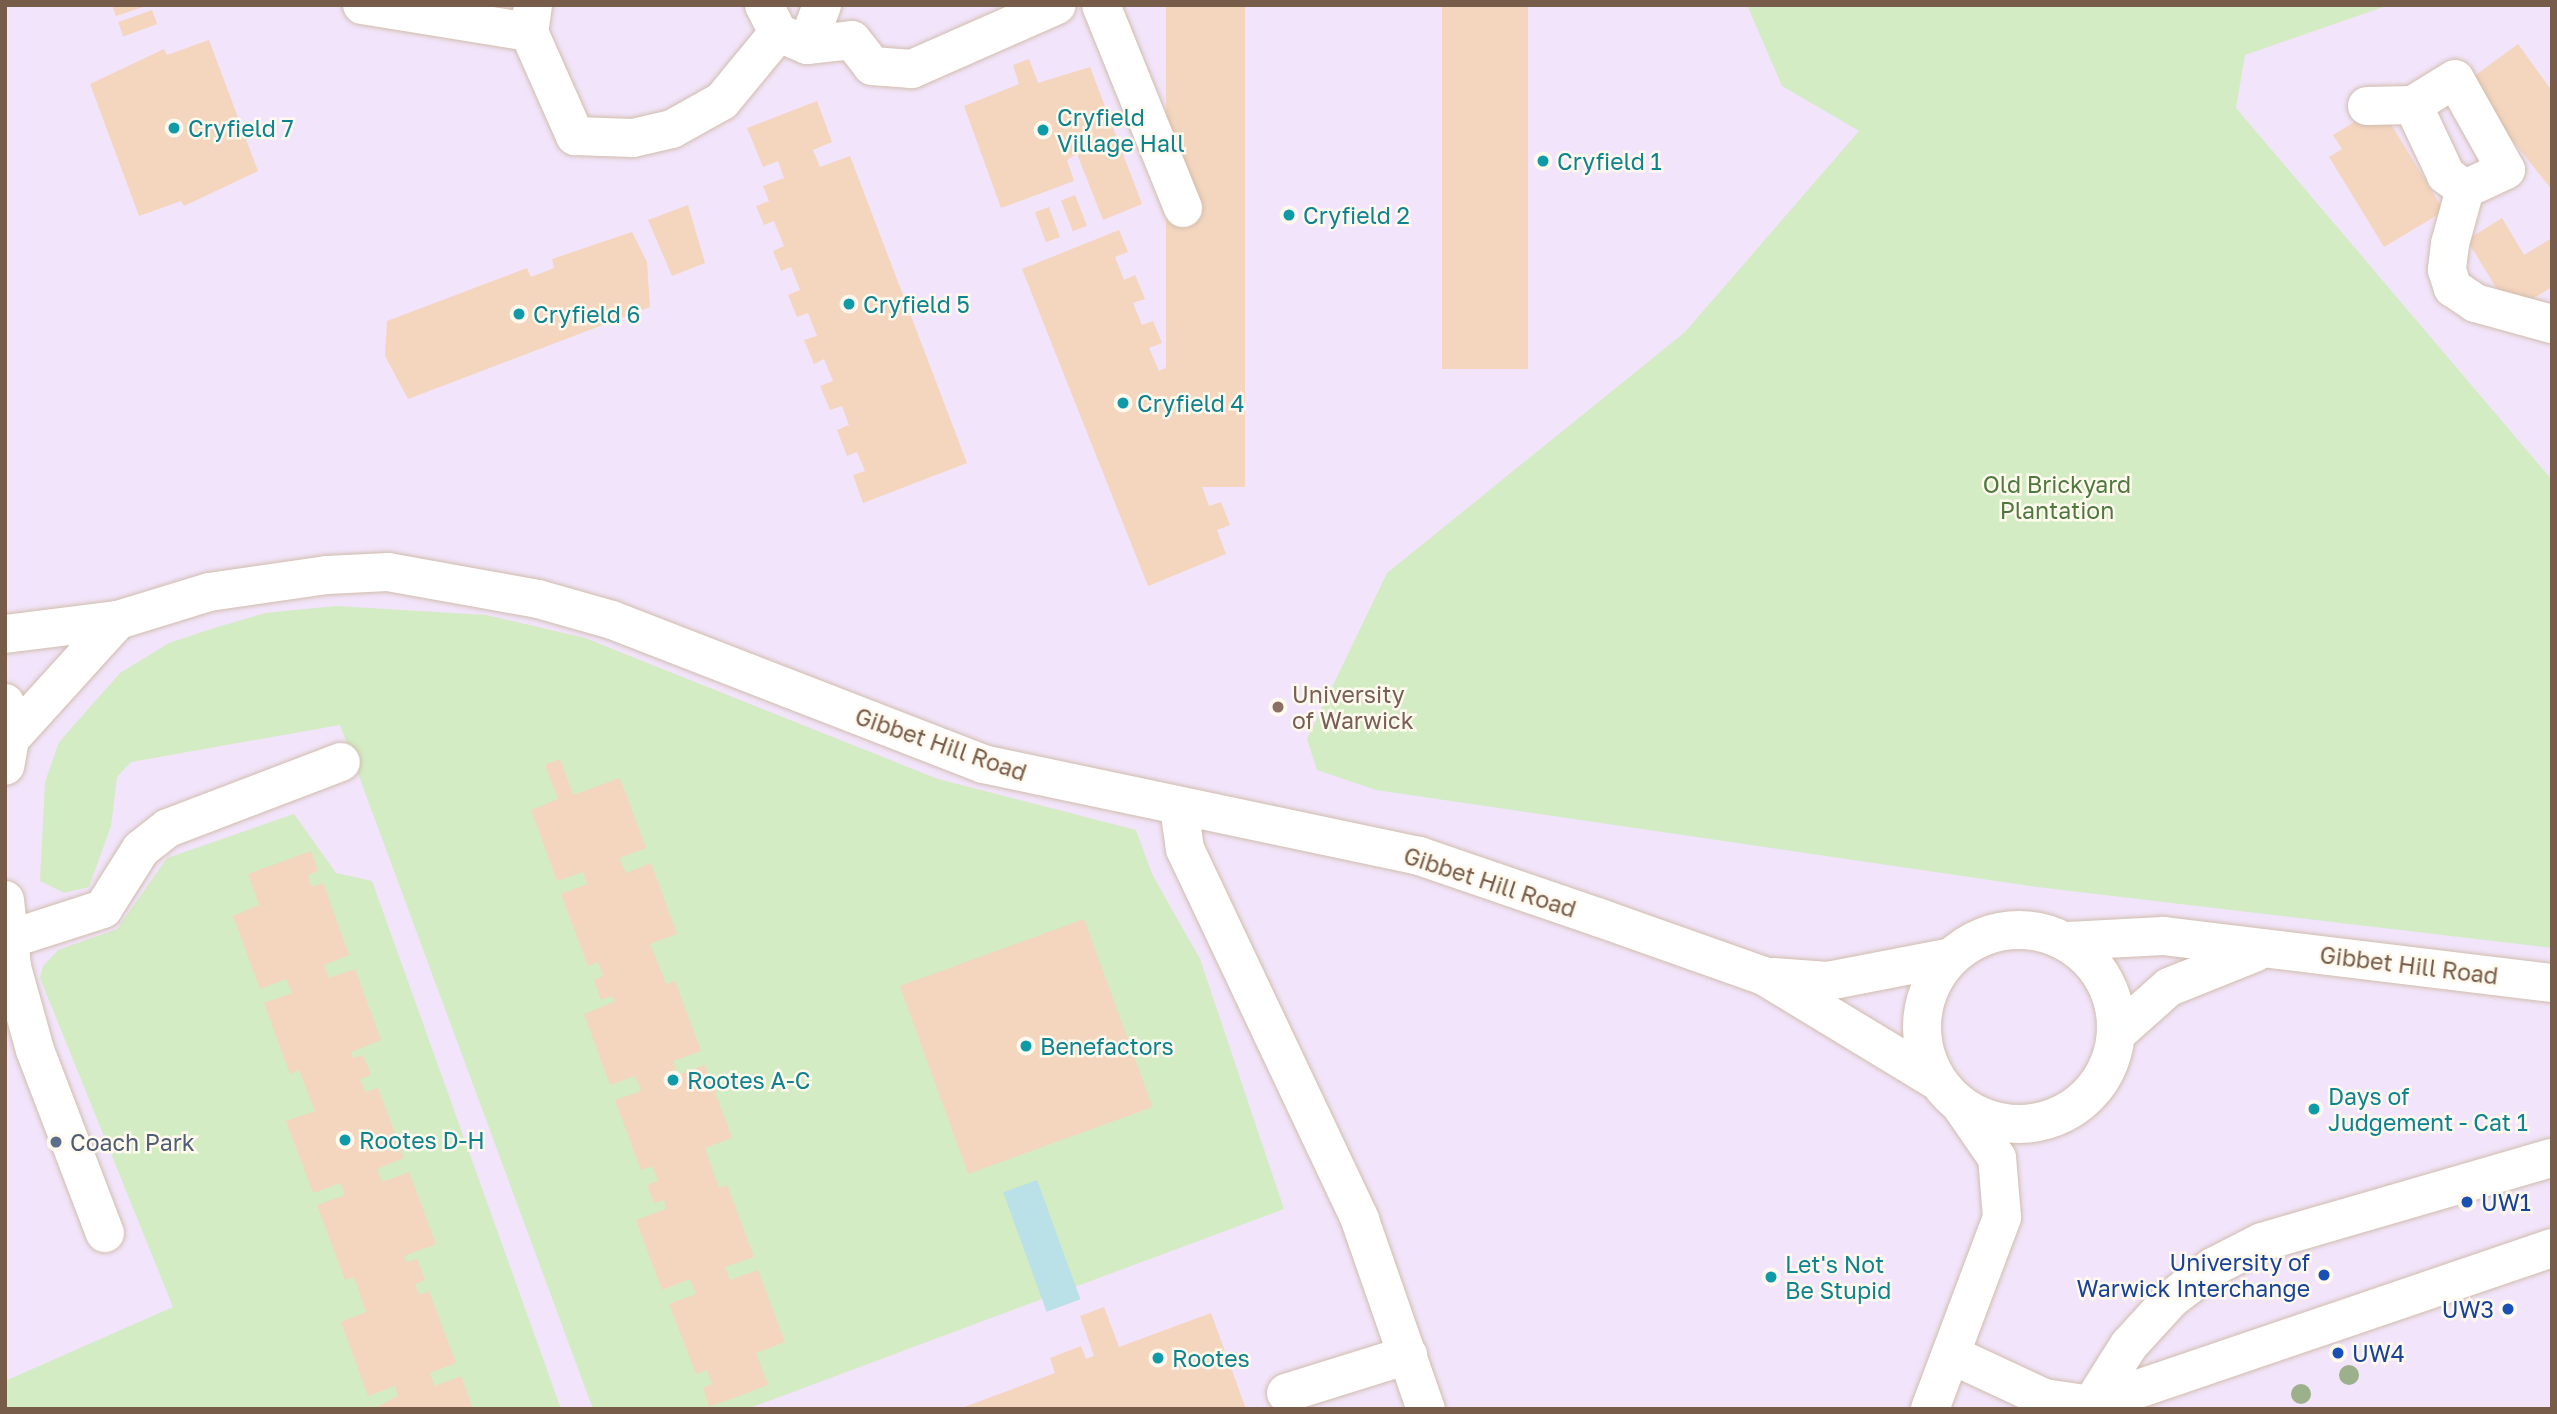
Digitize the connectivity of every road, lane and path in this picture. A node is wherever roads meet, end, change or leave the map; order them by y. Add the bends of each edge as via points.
1 (362, 5) edge
2 (822, 5) edge
3 (1057, 5) edge
4 (1101, 5) edge
5 (531, 18) edge
6 (783, 28) edge
7 (2367, 106) dead end
8 (2413, 106) junction
9 (2465, 189) junction
10 (1182, 208) dead end
11 (2552, 324) edge
12 (118, 620) junction
13 (5, 634) edge
14 (7, 736) edge
15 (341, 762) dead end
16 (1179, 807) junction
17 (5, 900) edge
18 (8, 920) edge
19 (2068, 941) junction
20 (2266, 949) junction
21 (1946, 958) junction
22 (1764, 976) junction
23 (2552, 983) edge
24 (2116, 1034) junction
25 (1947, 1092) junction
26 (2552, 1158) edge
27 (105, 1233) dead end
28 (2552, 1248) edge
29 (1408, 1355) junction
30 (1954, 1356) junction
31 (1286, 1392) dead end
32 (2091, 1405) junction
33 (1426, 1409) edge
34 (1930, 1409) edge

1 - 5 street
2 - 6 street
3 - 6 street via 912,69 872,66 852,40
4 - 10 street
5 - 6 street via 575,136 633,138 672,129 722,101
7 - 8 street
8 - 9 street via 2446,175
8 - 9 street via 2455,79 2519,178
9 - 11 street via 2449,244 2447,270 2453,288 2485,307
12 - 13 street, Gibbet Hill Road
12 - 14 street
12 - 16 street, Gibbet Hill Road via 209,592 327,575 388,572 465,583 612,620 983,764
15 - 18 street via 168,828 141,849 103,909
16 - 22 street, Gibbet Hill Road via 1419,856
16 - 29 street via 1185,849 1360,1220
17 - 18 street
18 - 27 street via 12,967 35,1050
19 - 20 street, Gibbet Hill Road via 2163,936
19 - 21 street via 2006,934 1975,940
19 - 24 street via 2107,982
20 - 23 street, Gibbet Hill Road
20 - 24 street, Gibbet Hill Road via 2169,987
21 - 22 street, Gibbet Hill Road via 1828,981
21 - 25 street via 1923,1013 1925,1052
22 - 25 street, Gibbet Hill Road
24 - 25 street via 2099,1079 2043,1123 1988,1119
25 - 30 street via 1997,1158 2002,1217
26 - 32 street via 2262,1242 2213,1267 2171,1299 2129,1345
28 - 32 street
29 - 31 street
29 - 33 street
30 - 32 street via 2044,1398
30 - 34 street

